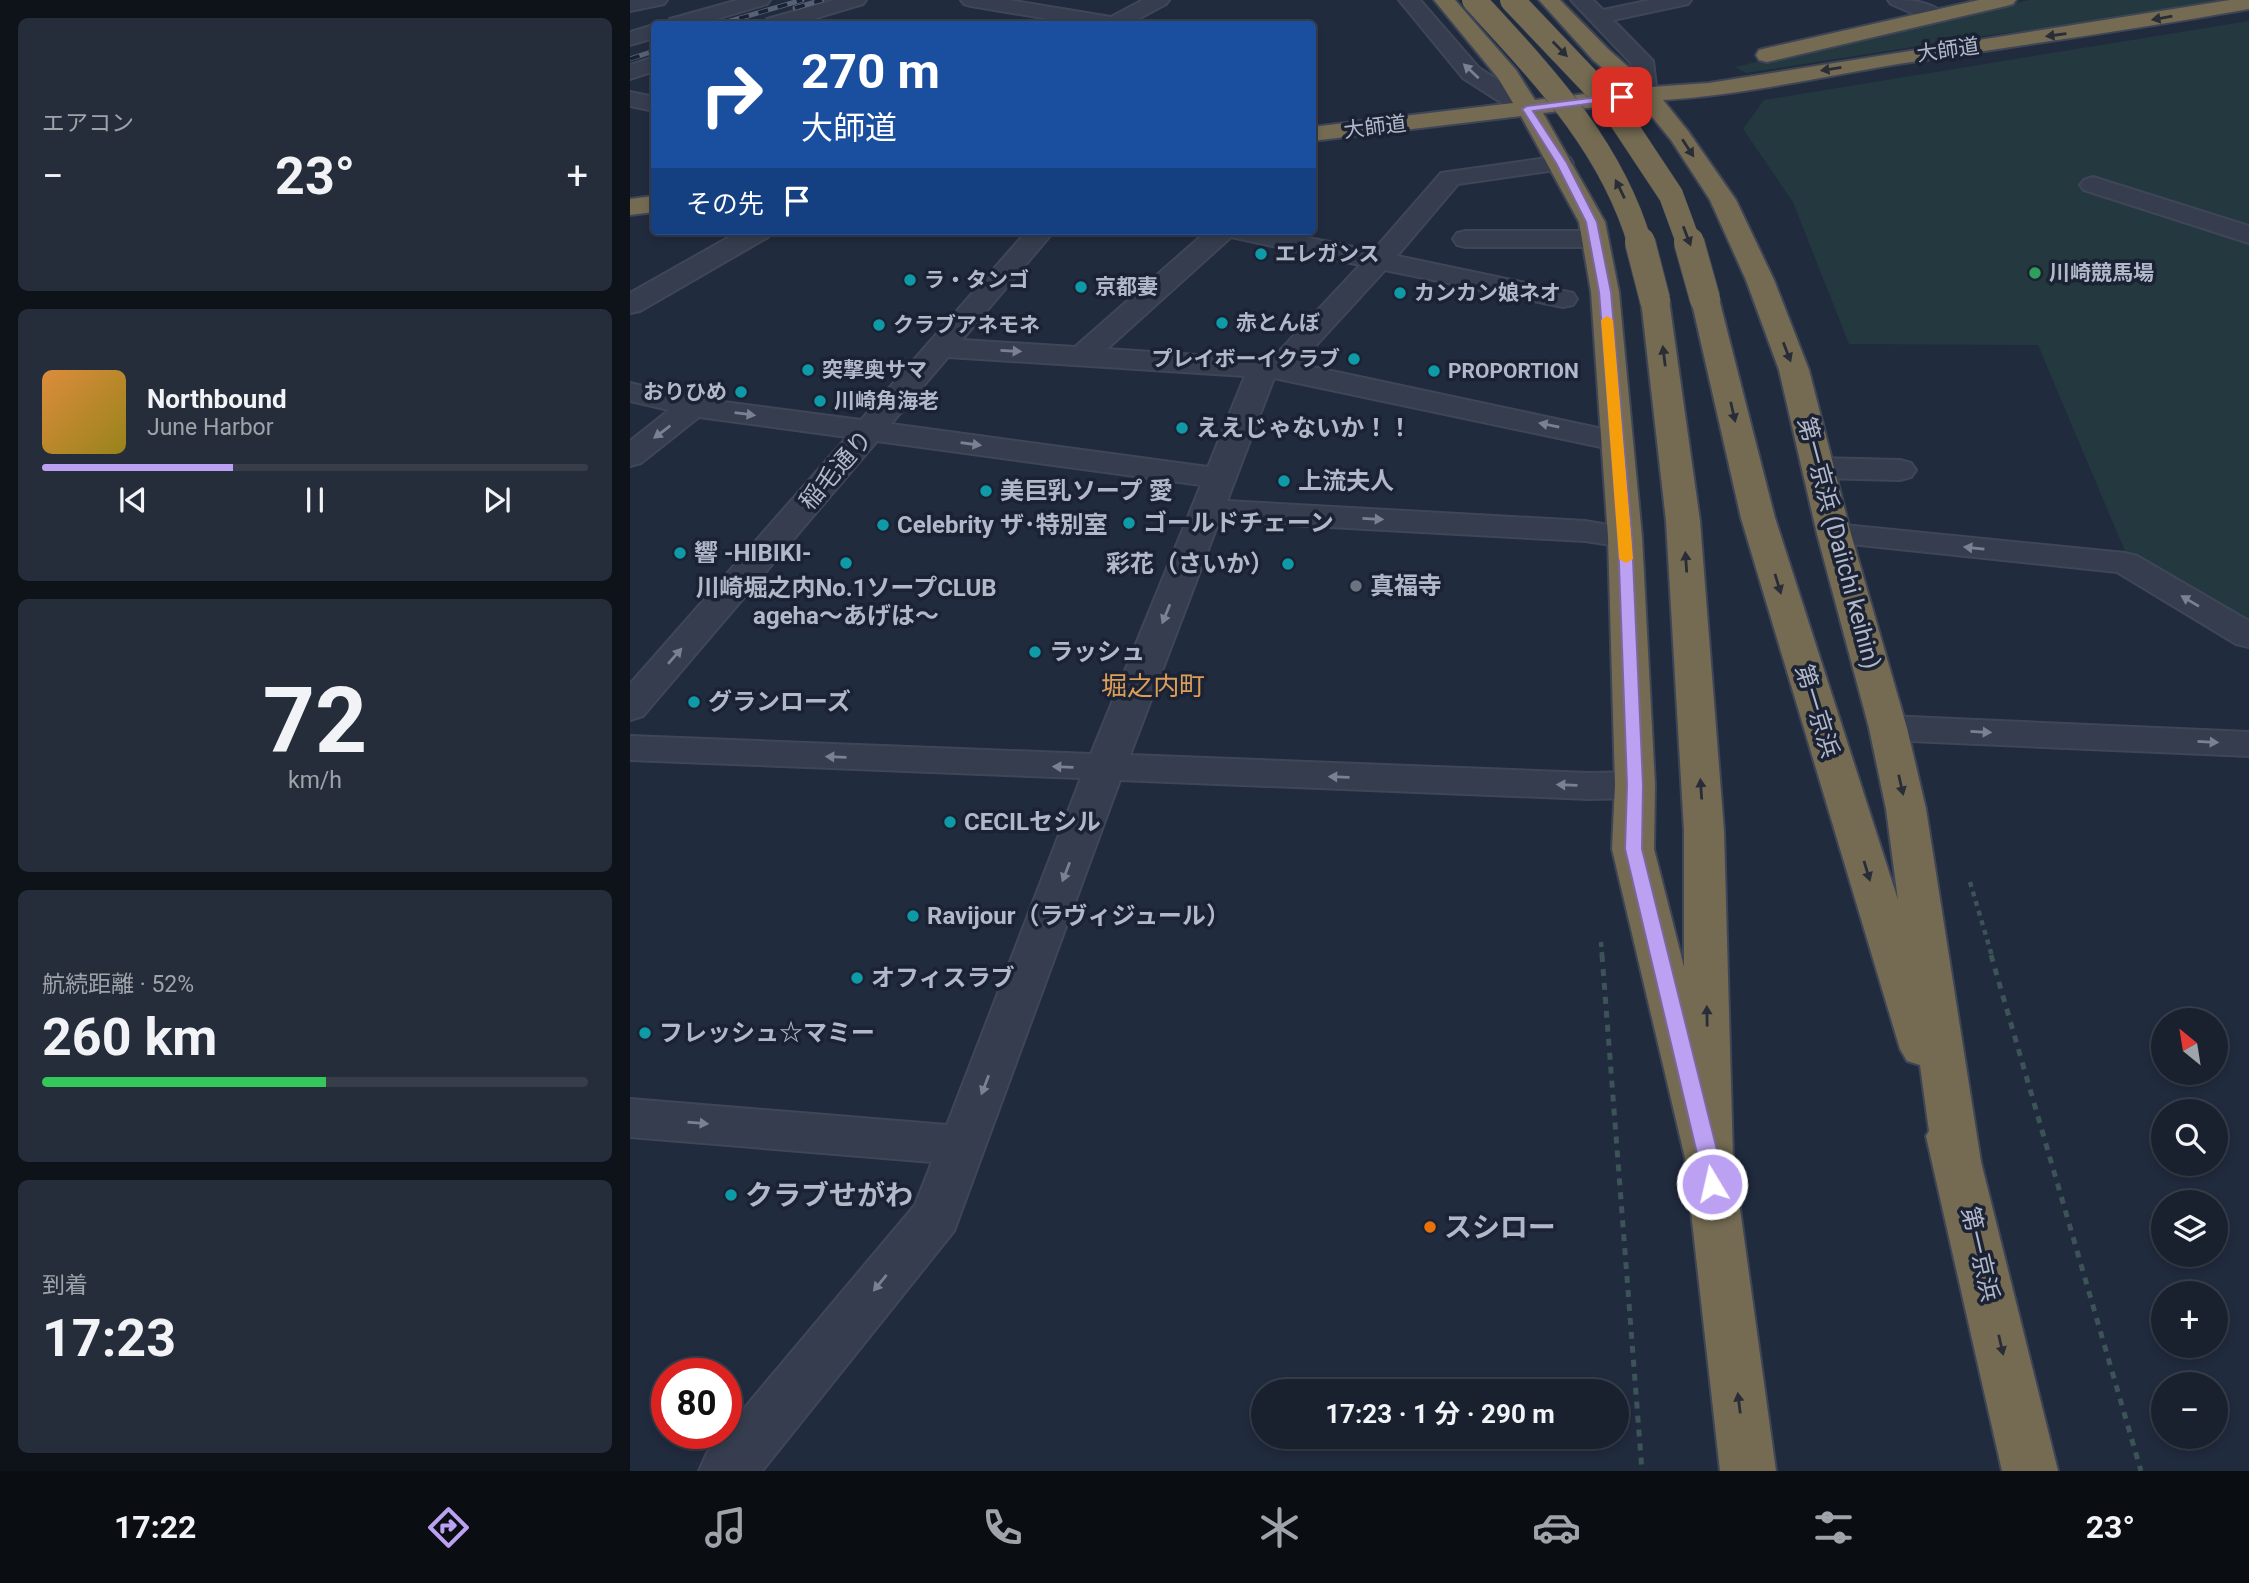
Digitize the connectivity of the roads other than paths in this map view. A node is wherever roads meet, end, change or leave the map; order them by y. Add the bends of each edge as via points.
1 (657, 0) edge
2 (760, 0) edge
3 (856, 0) edge
4 (971, 0) edge
5 (1409, 0) edge
6 (1444, 0) edge
7 (1474, 0) edge
8 (1512, 0) edge
9 (1549, 0) edge
10 (1581, 0) edge
11 (1681, 0) edge
12 (1898, 0) edge
13 (2006, 0) edge
14 (1147, 1) edge
15 (2249, 2) edge
16 (630, 5) edge
17 (1935, 16) junction
18 (1599, 17) junction
19 (688, 21) edge
20 (785, 21) edge
21 (1095, 21) edge
22 (1117, 21) edge
23 (651, 33) edge
24 (630, 39) edge
25 (1751, 59) dead end
26 (651, 65) edge
27 (1714, 67) dead end
28 (630, 72) edge
29 (1646, 94) junction
30 (630, 99) edge
31 (651, 103) edge
32 (1527, 109) junction
33 (1316, 134) edge
34 (1562, 163) junction
35 (2093, 186) dead end
36 (651, 204) edge
37 (630, 207) edge
38 (752, 235) edge
39 (1038, 235) edge
40 (1219, 235) edge
41 (1256, 235) edge
42 (2249, 235) edge
43 (1466, 239) dead end
44 (1595, 239) junction
45 (1379, 261) junction
46 (1563, 299) dead end
47 (630, 305) edge
48 (943, 348) junction
49 (1084, 355) junction
50 (1271, 368) junction
51 (630, 392) edge
52 (693, 407) junction
53 (869, 430) junction
54 (1615, 441) junction
55 (630, 456) edge
56 (1818, 468) junction
57 (1900, 470) dead end
58 (1214, 494) junction
59 (1834, 534) junction
60 (1625, 537) junction
61 (2249, 636) edge
62 (630, 708) edge
63 (1888, 727) junction
64 (2249, 744) edge
65 (630, 748) edge
66 (1105, 768) junction
67 (1635, 785) junction
68 (630, 1118) edge
69 (962, 1145) junction
70 (1709, 1158) junction
71 (1958, 1160) junction
72 (727, 1471) edge
73 (1748, 1471) edge
74 (2030, 1471) edge

1 - 16 street
2 - 19 street
3 - 20 street
4 - 21 street
32 -> 5 street via 1471,73
6 - 32 highway via 1508,75
70 -> 7 highway, bridge via 1704,831 1683,521 1655,300 1625,198 1602,153 1571,108
8 -> 71 highway, 第一京浜, bridge via 1610,103 1671,195 1693,253 1758,518
9 - 29 highway, 第一京浜 (Daiichi keihin)
10 - 18 street
11 - 18 street
12 - 17 street
13 - 17 highway, 大師道
14 - 22 street
15 -> 29 highway, 大師道 via 1709,90
17 - 25 highway, 大師道
18 - 29 street via 1642,61
23 - 24 street
26 - 28 street
27 - 29 highway, 大師道
29 - 32 highway, 大師道
29 -> 56 highway, 第一京浜 (Daiichi keihin) via 1723,200 1760,280 1794,370
30 - 31 street
32 - 33 highway, 大師道
32 - 34 highway
34 - 44 highway via 1592,222
34 - 45 street via 1450,178
35 - 42 street
36 - 37 highway
38 - 47 street
39 - 48 street, 稲毛通り
40 - 49 street
41 - 45 street
43 - 44 street
44 - 54 highway via 1605,292
45 - 46 street
45 - 50 street
48 -> 49 street
48 - 53 street, 稲毛通り
49 - 50 street
54 -> 50 street
50 - 58 street
51 - 52 street
52 -> 53 street
52 -> 55 street
53 -> 58 street
62 -> 53 street, 稲毛通り
54 - 60 highway
56 - 57 street
56 - 59 highway, 第一京浜 (Daiichi keihin)
58 -> 60 street
58 -> 66 street
61 -> 59 street via 2125,562
59 - 63 highway, 第一京浜 (Daiichi keihin)
60 - 67 highway
63 -> 64 street
63 -> 71 highway, 第一京浜 (Daiichi keihin) via 1906,808
66 -> 65 street
67 -> 66 street
66 -> 69 street
67 - 70 highway via 1633,849
68 -> 69 street
69 -> 72 street via 936,1216
73 -> 70 highway
71 -> 74 highway, 第一京浜

